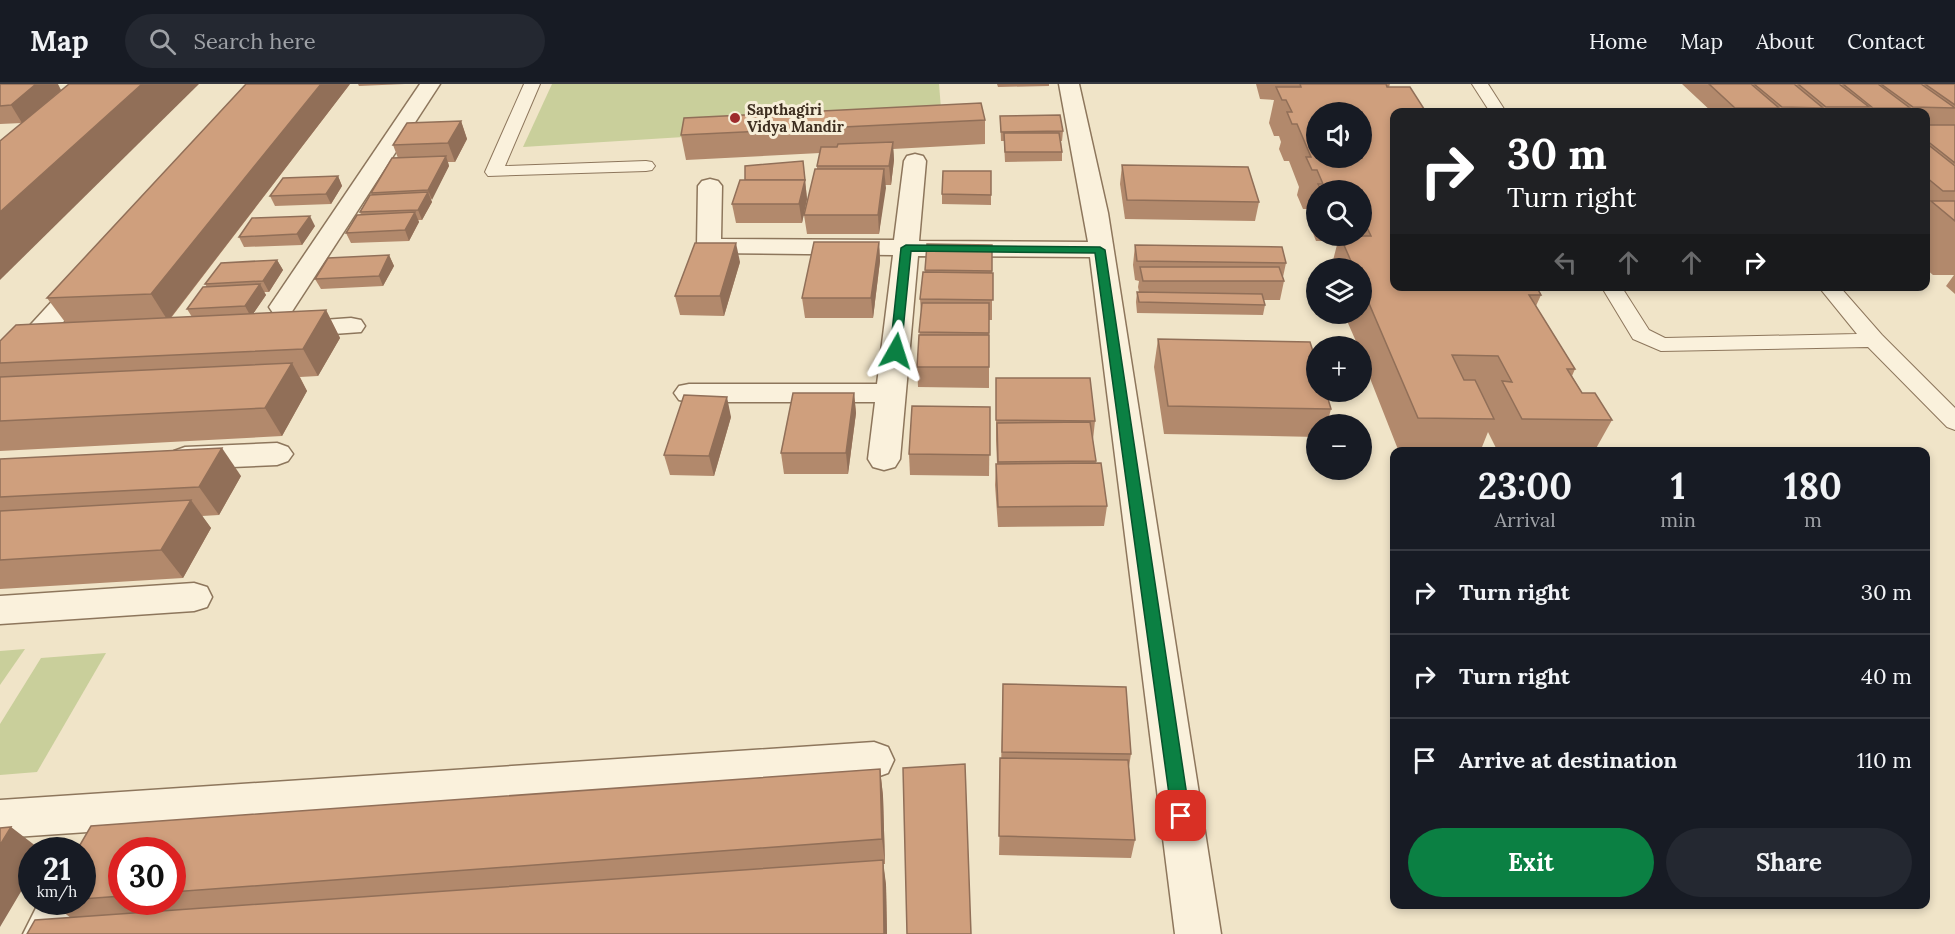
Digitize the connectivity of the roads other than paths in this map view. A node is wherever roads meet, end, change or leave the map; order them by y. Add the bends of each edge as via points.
1 (430, 84) edge
2 (532, 84) edge
3 (1069, 84) edge
4 (1480, 84) edge
5 (1495, 108) edge
6 (915, 161) dead end
7 (646, 166) dead end
8 (710, 186) dead end
9 (906, 248) junction
10 (1100, 250) junction
11 (104, 261) edge
12 (1614, 291) edge
13 (1832, 291) edge
14 (282, 307) dead end
15 (351, 326) dead end
16 (268, 330) edge
17 (67, 339) edge
18 (1874, 339) junction
19 (31, 341) junction
20 (0, 376) edge
21 (689, 393) edge
22 (891, 393) junction
23 (1955, 422) edge
24 (277, 454) dead end
25 (161, 459) edge
26 (884, 459) dead end
27 (194, 597) dead end
28 (0, 610) edge
29 (874, 760) dead end
30 (114, 812) junction
31 (0, 819) edge
32 (96, 845) edge
33 (57, 915) edge
34 (46, 934) edge
35 (1198, 934) edge

1 - 14 street
2 - 7 lane via 494,172
3 - 10 street
4 - 5 lane
6 - 9 street
8 - 9 street via 709,246
9 - 10 street
9 - 22 street
10 - 35 street
11 - 19 street
12 - 18 lane via 1641,334 1661,345
13 - 18 lane
15 - 16 street
17 - 19 street
18 - 23 lane
19 - 20 street
21 - 22 street
22 - 26 street
24 - 25 street
27 - 28 street
29 - 30 street
30 - 31 street
30 - 32 street
33 - 34 street

